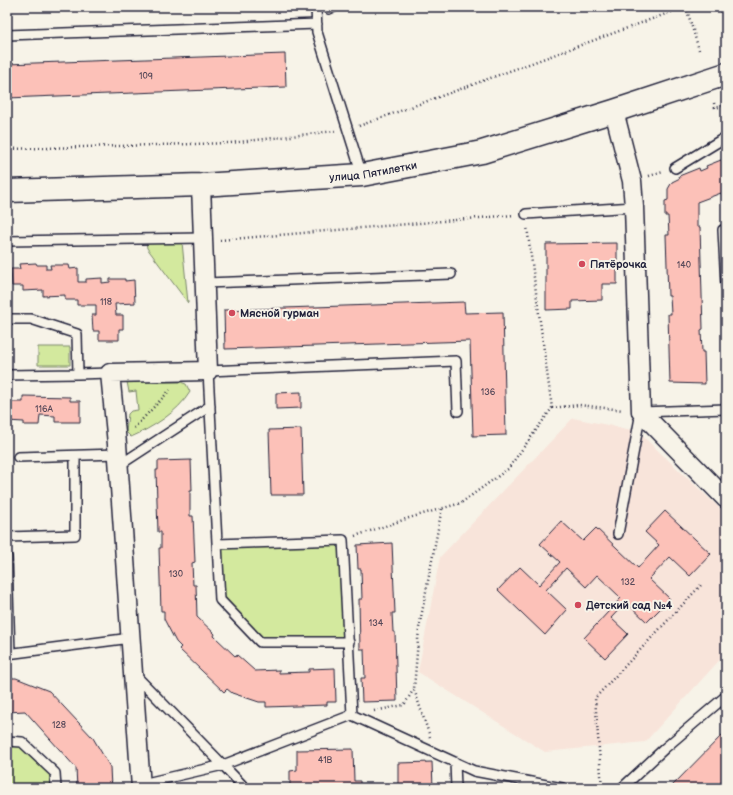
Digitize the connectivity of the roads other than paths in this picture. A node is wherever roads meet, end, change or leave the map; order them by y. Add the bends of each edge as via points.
1 (316, 7) edge
2 (317, 24) junction
3 (7, 35) edge
4 (726, 74) edge
5 (614, 110) junction
6 (726, 137) edge
7 (675, 168) road end
8 (362, 175) junction
9 (201, 185) junction
10 (7, 191) edge
11 (634, 206) junction
12 (526, 214) road end
13 (726, 229) edge
14 (203, 238) junction
15 (7, 241) edge
16 (451, 274) dead end
17 (205, 283) junction
18 (726, 286) edge
19 (7, 319) edge
20 (208, 371) junction
21 (110, 373) junction
22 (78, 374) junction
23 (7, 375) edge
24 (210, 406) junction
25 (726, 409) edge
26 (458, 411) dead end
27 (641, 412) junction
28 (118, 455) junction
29 (75, 456) junction
30 (18, 457) dead end
31 (726, 499) edge
32 (618, 534) dead end
33 (7, 537) edge
34 (217, 544) junction
35 (7, 557) edge
36 (131, 638) junction
37 (349, 642) junction
38 (8, 654) edge
39 (134, 673) junction
40 (726, 696) edge
41 (352, 714) junction
42 (7, 741) edge
43 (455, 762) junction
44 (223, 765) junction
45 (141, 786) edge
46 (56, 788) edge
47 (245, 788) edge
48 (456, 788) edge
49 (562, 788) edge
50 (622, 788) edge

1 - 2 lane
2 - 3 lane
2 - 8 lane
4 - 5 main road, улица Пятилетки
5 - 8 main road, улица Пятилетки via 482,152
5 - 11 street via 632,181
6 - 7 lane
8 - 9 main road, улица Пятилетки
9 - 10 main road, улица Пятилетки
9 - 14 street
11 - 12 lane
11 - 27 street
13 - 18 lane via 723,230
14 - 15 lane
14 - 17 street
16 - 17 lane
17 - 20 street
19 - 22 lane via 31,318 77,334
20 - 21 street
20 - 24 lane
20 - 26 lane via 456,361
21 - 22 lane
21 - 28 street
22 - 23 lane
24 - 28 lane
24 - 34 lane
25 - 27 lane
27 - 31 street
27 - 32 lane
28 - 29 lane
28 - 36 street
29 - 30 lane
29 - 33 lane via 75,535
34 - 37 lane via 220,600 260,642
34 - 37 lane via 343,540
35 - 38 lane
36 - 38 lane
36 - 39 street
37 - 41 lane
39 - 44 lane
39 - 45 street
40 - 50 lane
41 - 43 lane
41 - 44 lane
42 - 46 lane via 22,742 55,773
43 - 48 lane
43 - 49 lane via 474,771
44 - 45 lane
44 - 47 lane

